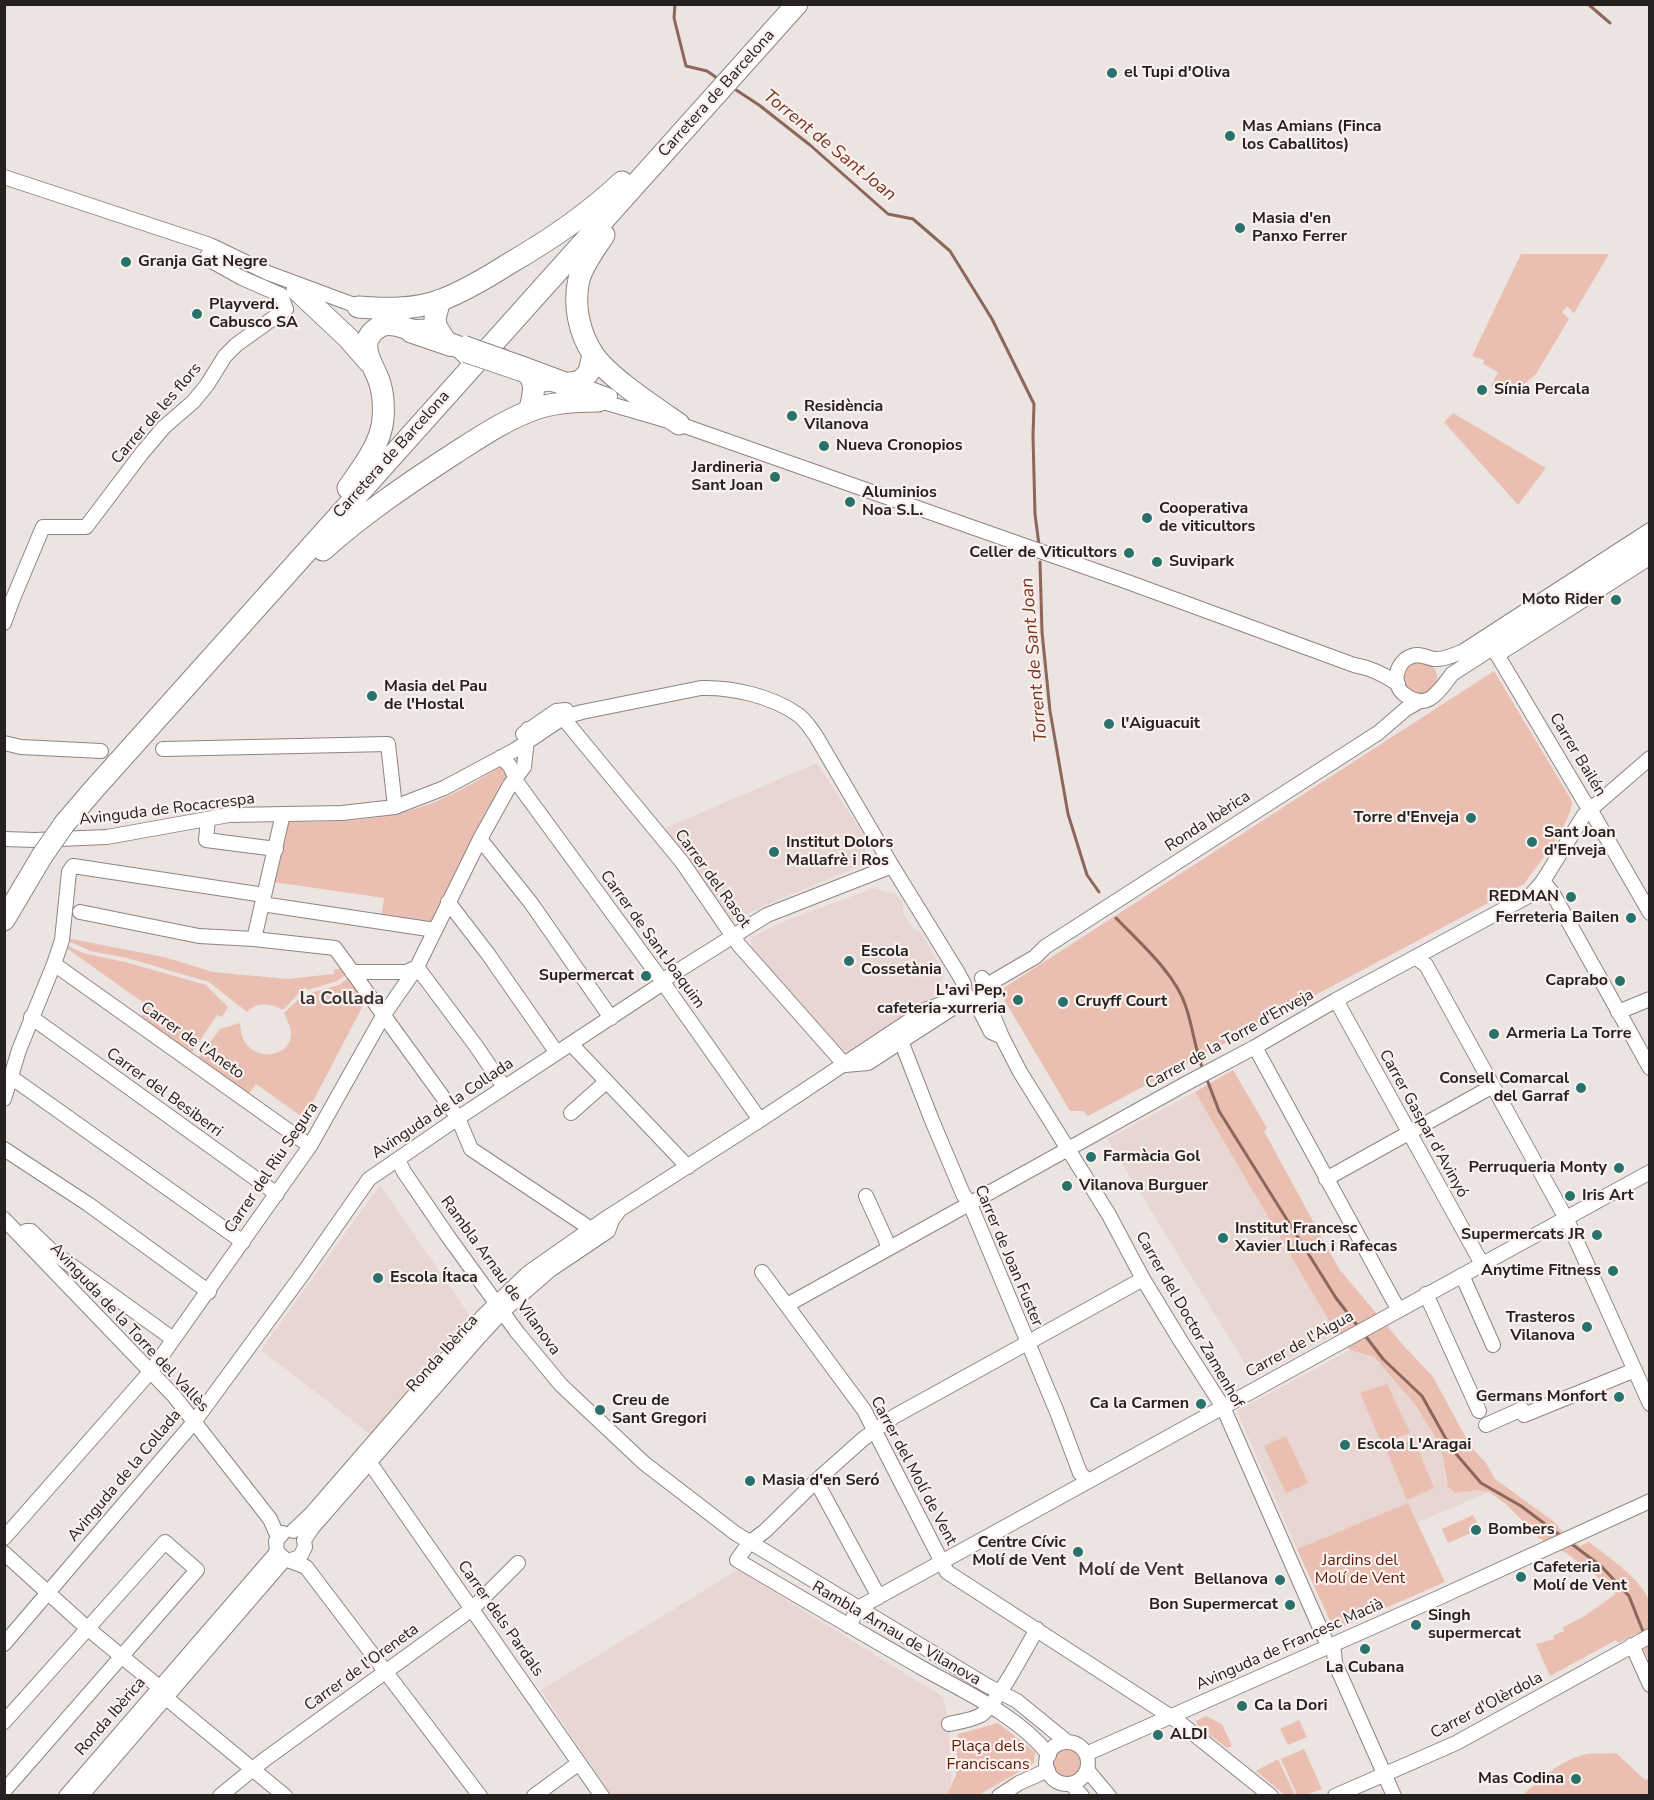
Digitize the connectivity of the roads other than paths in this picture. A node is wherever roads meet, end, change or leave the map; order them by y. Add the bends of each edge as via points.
1 (797, 4) edge
2 (715, 95) junction
3 (4, 177) edge
4 (213, 247) junction
5 (268, 273) junction
6 (297, 290) junction
7 (440, 300) junction
8 (358, 307) junction
9 (382, 325) junction
10 (433, 333) junction
11 (466, 352) junction
12 (495, 354) joint
13 (593, 355) junction
14 (369, 362) junction
15 (528, 374) junction
16 (574, 382) junction
17 (598, 401) junction
18 (529, 411) junction
19 (656, 416) junction
20 (679, 424) junction
21 (1650, 530) edge
22 (1649, 546) edge
23 (248, 616) junction
24 (4, 623) edge
25 (1495, 651) junction
26 (1432, 659) junction
27 (1404, 660) junction
28 (1367, 667) junction
29 (1400, 688) junction
30 (1436, 695) junction
31 (1420, 701) junction
32 (560, 714) junction
33 (1389, 724) junction
34 (528, 735) junction
35 (4, 743) edge
36 (163, 749) dead end
37 (102, 751) dead end
38 (501, 757) junction
39 (1649, 762) edge
40 (516, 780) junction
41 (394, 807) junction
42 (1590, 809) junction
43 (284, 814) junction
44 (208, 819) junction
45 (4, 839) edge
46 (480, 839) junction
47 (276, 849) junction
48 (892, 866) junction
49 (1543, 881) junction
50 (263, 899) junction
51 (448, 902) junction
52 (80, 912) dead end
53 (1650, 913) edge
54 (4, 920) edge
55 (435, 930) junction
56 (734, 935) junction
57 (254, 939) junction
58 (1416, 958) junction
59 (54, 964) junction
60 (417, 967) junction
61 (352, 972) junction
62 (663, 983) junction
63 (972, 987) junction
64 (1650, 999) edge
65 (1336, 1000) junction
66 (1618, 1012) junction
67 (383, 1016) junction
68 (32, 1017) junction
69 (611, 1018) junction
70 (901, 1041) junction
71 (571, 1044) junction
72 (1255, 1047) junction
73 (557, 1053) junction
74 (844, 1065) junction
75 (1650, 1068) edge
76 (11, 1077) junction
77 (606, 1082) junction
78 (1493, 1086) junction
79 (504, 1087) junction
80 (4, 1099) edge
81 (572, 1113) dead end
82 (458, 1118) junction
83 (760, 1120) junction
84 (441, 1129) junction
85 (1408, 1132) junction
86 (468, 1142) junction
87 (310, 1146) junction
88 (4, 1149) edge
89 (1067, 1150) junction
90 (398, 1160) junction
91 (688, 1167) junction
92 (1650, 1172) edge
93 (1326, 1179) junction
94 (277, 1194) junction
95 (866, 1196) dead end
96 (970, 1204) junction
97 (622, 1209) junction
98 (1566, 1217) junction
99 (4, 1219) edge
100 (591, 1229) junction
101 (243, 1242) junction
102 (888, 1249) junction
103 (1482, 1264) junction
104 (762, 1272) dead end
105 (1462, 1275) junction
106 (1143, 1279) junction
107 (208, 1292) junction
108 (1426, 1294) junction
109 (787, 1305) junction
110 (87, 1307) junction
111 (499, 1307) junction
112 (1398, 1309) junction
113 (172, 1339) junction
114 (1028, 1344) junction
115 (1493, 1345) dead end
116 (1635, 1370) junction
117 (151, 1371) junction
118 (1650, 1404) edge
119 (1223, 1407) junction
120 (1479, 1411) dead end
121 (194, 1422) junction
122 (1486, 1425) dead end
123 (874, 1430) junction
124 (370, 1463) junction
125 (816, 1481) junction
126 (1088, 1481) junction
127 (1650, 1501) edge
128 (270, 1519) junction
129 (292, 1531) junction
130 (4, 1538) edge
131 (278, 1538) junction
132 (749, 1543) junction
133 (304, 1546) junction
134 (4, 1553) edge
135 (284, 1557) junction
136 (942, 1562) junction
137 (518, 1563) dead end
138 (306, 1567) junction
139 (47, 1593) junction
140 (879, 1598) junction
141 (858, 1608) junction
142 (472, 1609) junction
143 (849, 1626) junction
144 (87, 1628) junction
145 (1037, 1629) junction
146 (1640, 1641) edge
147 (4, 1644) edge
148 (1328, 1646) junction
149 (121, 1657) junction
150 (386, 1671) junction
151 (1650, 1685) edge
152 (1000, 1691) junction
153 (162, 1692) junction
154 (988, 1706) junction
155 (1171, 1717) junction
156 (4, 1722) edge
157 (949, 1724) dead end
158 (1066, 1741) junction
159 (1086, 1754) junction
160 (1049, 1755) junction
161 (579, 1763) junction
162 (253, 1768) junction
163 (1048, 1770) junction
164 (1088, 1771) junction
165 (1384, 1774) junction
166 (1071, 1784) junction
167 (4, 1791) edge
168 (66, 1796) edge
169 (81, 1796) edge
170 (220, 1796) edge
171 (285, 1796) edge
172 (480, 1796) edge
173 (534, 1796) edge
174 (602, 1796) edge
175 (999, 1796) edge
176 (1082, 1796) edge
177 (1109, 1796) edge
178 (1271, 1796) edge
179 (1335, 1796) edge
180 (1394, 1796) edge

1 - 2 highway, Carretera de Barcelona
2 - 7 highway via 582,215 493,274
2 - 13 highway via 612,224 582,271 577,312
2 - 23 highway, Carretera de Barcelona
3 - 4 street
4 - 5 street
4 - 24 street, Carrer de les flors via 206,258 281,295 286,309 225,356 207,386 164,427 86,527 44,527
5 - 6 street
5 - 8 street
6 - 9 street
6 - 14 highway
7 - 8 highway via 399,308
7 - 10 highway
8 - 10 street
9 - 10 highway
9 - 11 street
9 - 14 highway via 368,342
10 - 11 highway
11 - 12 street, bridge
11 - 15 street, bridge
12 - 15 highway
13 - 16 highway via 589,372 581,381
13 - 20 highway via 640,397
14 - 23 highway via 378,378 383,407 375,444 346,490
15 - 16 street
15 - 16 highway via 564,384
15 - 17 street
15 - 18 highway via 534,398
16 - 19 street
17 - 18 highway via 555,404
17 - 19 street
18 - 23 highway via 461,449 368,513
19 - 20 street
20 - 28 street
21 - 26 street via 1476,644 1445,658
22 - 25 street
23 - 54 highway, Carretera de Barcelona, bridge via 65,823
25 - 30 street via 1452,674
25 - 42 street, Carrer Bailén
26 - 27 street via 1420,655
26 - 30 street via 1442,674
27 - 28 street
27 - 29 street via 1396,675
28 - 29 street via 1384,674
29 - 31 street
29 - 33 street via 1399,702
30 - 31 street, Ronda Ibèrica
31 - 33 street, Ronda Ibèrica
32 - 34 street, Avinguda de Rocacrespa
32 - 48 street, Avinguda de Rocacrespa via 701,688 765,699 799,715 816,736
32 - 56 street, Carrer del Rasot via 682,862
33 - 63 street, Ronda Ibèrica via 1035,957
34 - 38 street, Avinguda de Rocacrespa
34 - 40 street, Carrer del Riu Segura via 524,767
35 - 37 street
36 - 41 street via 388,744
38 - 40 street, Carrer de Sant Joaquim
38 - 41 street, Avinguda de Rocacrespa via 444,788
39 - 42 street, Carrer de la Torre d'Enveja
40 - 46 street, Carrer del Riu Segura
40 - 62 street, Carrer de Sant Joaquim
41 - 43 street, Avinguda de Rocacrespa
42 - 49 street, Carrer de la Torre d'Enveja
42 - 53 street, Carrer Bailén
43 - 44 street, Avinguda de Rocacrespa
43 - 47 street
44 - 45 street, Avinguda de Rocacrespa via 107,837
44 - 47 street via 206,840
46 - 51 street, Carrer del Riu Segura
46 - 69 street via 531,903
47 - 50 street
48 - 56 street, Avinguda de la Collada via 767,915
48 - 63 street
49 - 58 street, Carrer de la Torre d'Enveja via 1532,894
49 - 66 street
50 - 55 street
50 - 57 street
50 - 59 street via 73,866 69,872 62,939
51 - 55 street, Carrer del Riu Segura
51 - 73 street
52 - 57 street via 199,936
55 - 60 street, Carrer del Riu Segura
56 - 62 street, Avinguda de la Collada
56 - 74 street, Carrer del Rasot
57 - 61 street via 335,948
58 - 65 street, Carrer de la Torre d'Enveja
58 - 78 street via 1426,965
59 - 68 street
59 - 87 street, Carrer de l'Aneto
60 - 61 street via 406,972
60 - 67 street, Carrer del Riu Segura
60 - 79 street
61 - 67 street
62 - 69 street, Avinguda de la Collada
62 - 83 street, Carrer de Sant Joaquim
63 - 70 street, Ronda Ibèrica
63 - 74 street, Ronda Ibèrica via 927,1009
63 - 89 street, Carrer del Doctor Zamenhof via 991,1032 1002,1037
64 - 66 street
65 - 72 street, Carrer de la Torre d'Enveja
65 - 85 street, Carrer Gaspar d'Avinyó
66 - 75 street
67 - 82 street
67 - 87 street, Carrer del Riu Segura
68 - 76 street
68 - 94 street, Carrer del Besiberri
69 - 71 street, Avinguda de la Collada
70 - 74 street, Ronda Ibèrica via 868,1063
70 - 96 street, Carrer de Joan Fuster
71 - 73 street, Avinguda de la Collada
71 - 77 street
72 - 89 street, Carrer de la Torre d'Enveja
72 - 93 street
73 - 79 street, Avinguda de la Collada
74 - 83 street, Ronda Ibèrica
76 - 80 street
76 - 101 street
77 - 81 street
77 - 91 street
78 - 85 street
78 - 98 street
79 - 82 street, Avinguda de la Collada
82 - 84 street, Avinguda de la Collada
82 - 86 street
83 - 91 street, Ronda Ibèrica
84 - 86 street
84 - 90 street, Avinguda de la Collada
85 - 93 street
85 - 103 street, Carrer Gaspar d'Avinyó
86 - 100 street via 471,1149
87 - 94 street, Carrer del Riu Segura
88 - 107 street via 88,1204
89 - 96 street, Carrer de la Torre d'Enveja
89 - 106 street, Carrer del Doctor Zamenhof via 1109,1215
90 - 111 street, Rambla Arnau de Vilanova
90 - 121 street, Avinguda de la Collada via 369,1179
91 - 97 street, Ronda Ibèrica
92 - 98 street, Carrer de l'Aigua
93 - 112 street
94 - 101 street, Carrer del Riu Segura
95 - 102 street
96 - 102 street, Carrer de la Torre d'Enveja
96 - 114 street, Carrer de Joan Fuster
97 - 100 street, Ronda Ibèrica
97 - 111 street, Ronda Ibèrica via 608,1232
98 - 103 street, Carrer de l'Aigua
98 - 116 street
99 - 110 street, Avinguda de la Torre del Vallès
100 - 111 street, Ronda Ibèrica via 543,1262
101 - 107 street, Carrer del Riu Segura
102 - 109 street, Carrer de la Torre d'Enveja
103 - 105 street, Carrer de l'Aigua
104 - 109 street, Carrer del Molí de Vent
105 - 108 street, Carrer de l'Aigua
105 - 115 street
106 - 114 street
106 - 119 street, Carrer del Doctor Zamenhof
107 - 113 street, Carrer del Riu Segura
108 - 112 street, Carrer de l'Aigua
108 - 120 street
109 - 123 street, Carrer del Molí de Vent via 864,1410
110 - 113 street via 26,1232 31,1231 54,1253
110 - 117 street, Avinguda de la Torre del Vallès
111 - 124 street, Ronda Ibèrica
111 - 129 street, Ronda Ibèrica
111 - 132 street, Rambla Arnau de Vilanova via 561,1385 655,1473
112 - 119 street, Carrer de l'Aigua
113 - 117 street, Carrer del Riu Segura
114 - 123 street
114 - 126 street, Carrer de Joan Fuster via 1080,1473
116 - 118 street
116 - 122 street via 1524,1415 1522,1410
117 - 121 street, Avinguda de la Torre del Vallès
117 - 130 street, Carrer del Riu Segura
119 - 126 street, Carrer de l'Aigua
119 - 148 street, Carrer del Doctor Zamenhof
121 - 128 street, Avinguda de la Torre del Vallès
121 - 139 street, Avinguda de la Collada
123 - 125 street
123 - 136 street, Carrer del Molí de Vent
124 - 133 street, Ronda Ibèrica via 313,1527
124 - 142 street, Carrer dels Pardals
125 - 132 street
125 - 140 street
126 - 136 street, Carrer de l'Aigua
127 - 148 street, Avinguda de Francesc Macià
128 - 129 street, Avinguda de la Torre del Vallès
128 - 131 street, Avinguda de la Torre del Vallès
129 - 131 street, Ronda Ibèrica
129 - 133 street via 300,1534
131 - 135 street via 276,1545
132 - 141 street, Rambla Arnau de Vilanova
132 - 143 street, Rambla Arnau de Vilanova via 737,1560
133 - 135 street, Ronda Ibèrica via 300,1557
133 - 138 street
134 - 139 street
135 - 138 street
135 - 153 street, Ronda Ibèrica
136 - 140 street, Carrer de l'Aigua
136 - 145 street, Carrer del Molí de Vent via 946,1572
137 - 142 street, Carrer de l'Oreneta
138 - 150 street
139 - 144 street
139 - 147 street, Avinguda de la Collada
140 - 141 street, Carrer de l'Aigua
141 - 143 street
141 - 152 street, Rambla Arnau de Vilanova
142 - 150 street, Carrer de l'Oreneta
142 - 161 street, Carrer dels Pardals
143 - 154 street, Rambla Arnau de Vilanova
144 - 149 street
144 - 149 street via 165,1542 197,1570
144 - 156 street
145 - 152 street
145 - 155 street, Carrer del Molí de Vent
146 - 151 street
146 - 165 street, Carrer d'Olèrdola via 1456,1743
148 - 155 street, Avinguda de Francesc Macià
148 - 165 street, Carrer del Doctor Zamenhof via 1334,1652 1335,1663
149 - 153 street
149 - 167 street
150 - 162 street, Carrer de l'Oreneta
150 - 172 street
152 - 154 street
152 - 158 street, Rambla Arnau de Vilanova
153 - 162 street
153 - 168 street, Ronda Ibèrica
153 - 169 street, Ronda Ibèrica
154 - 157 street via 982,1714
154 - 160 street, Rambla Arnau de Vilanova via 1038,1741
155 - 159 street, Avinguda de Francesc Macià
155 - 178 street, Carrer del Molí de Vent
158 - 159 street
158 - 160 street
159 - 164 street
160 - 163 street
161 - 173 street
161 - 174 street, Carrer dels Pardals
162 - 170 street, Carrer de l'Oreneta
162 - 171 street
163 - 166 street via 1057,1781
163 - 175 street
164 - 166 street
164 - 177 street
165 - 179 street, Carrer d'Olèrdola
165 - 180 street, Carrer del Doctor Zamenhof
166 - 176 street

